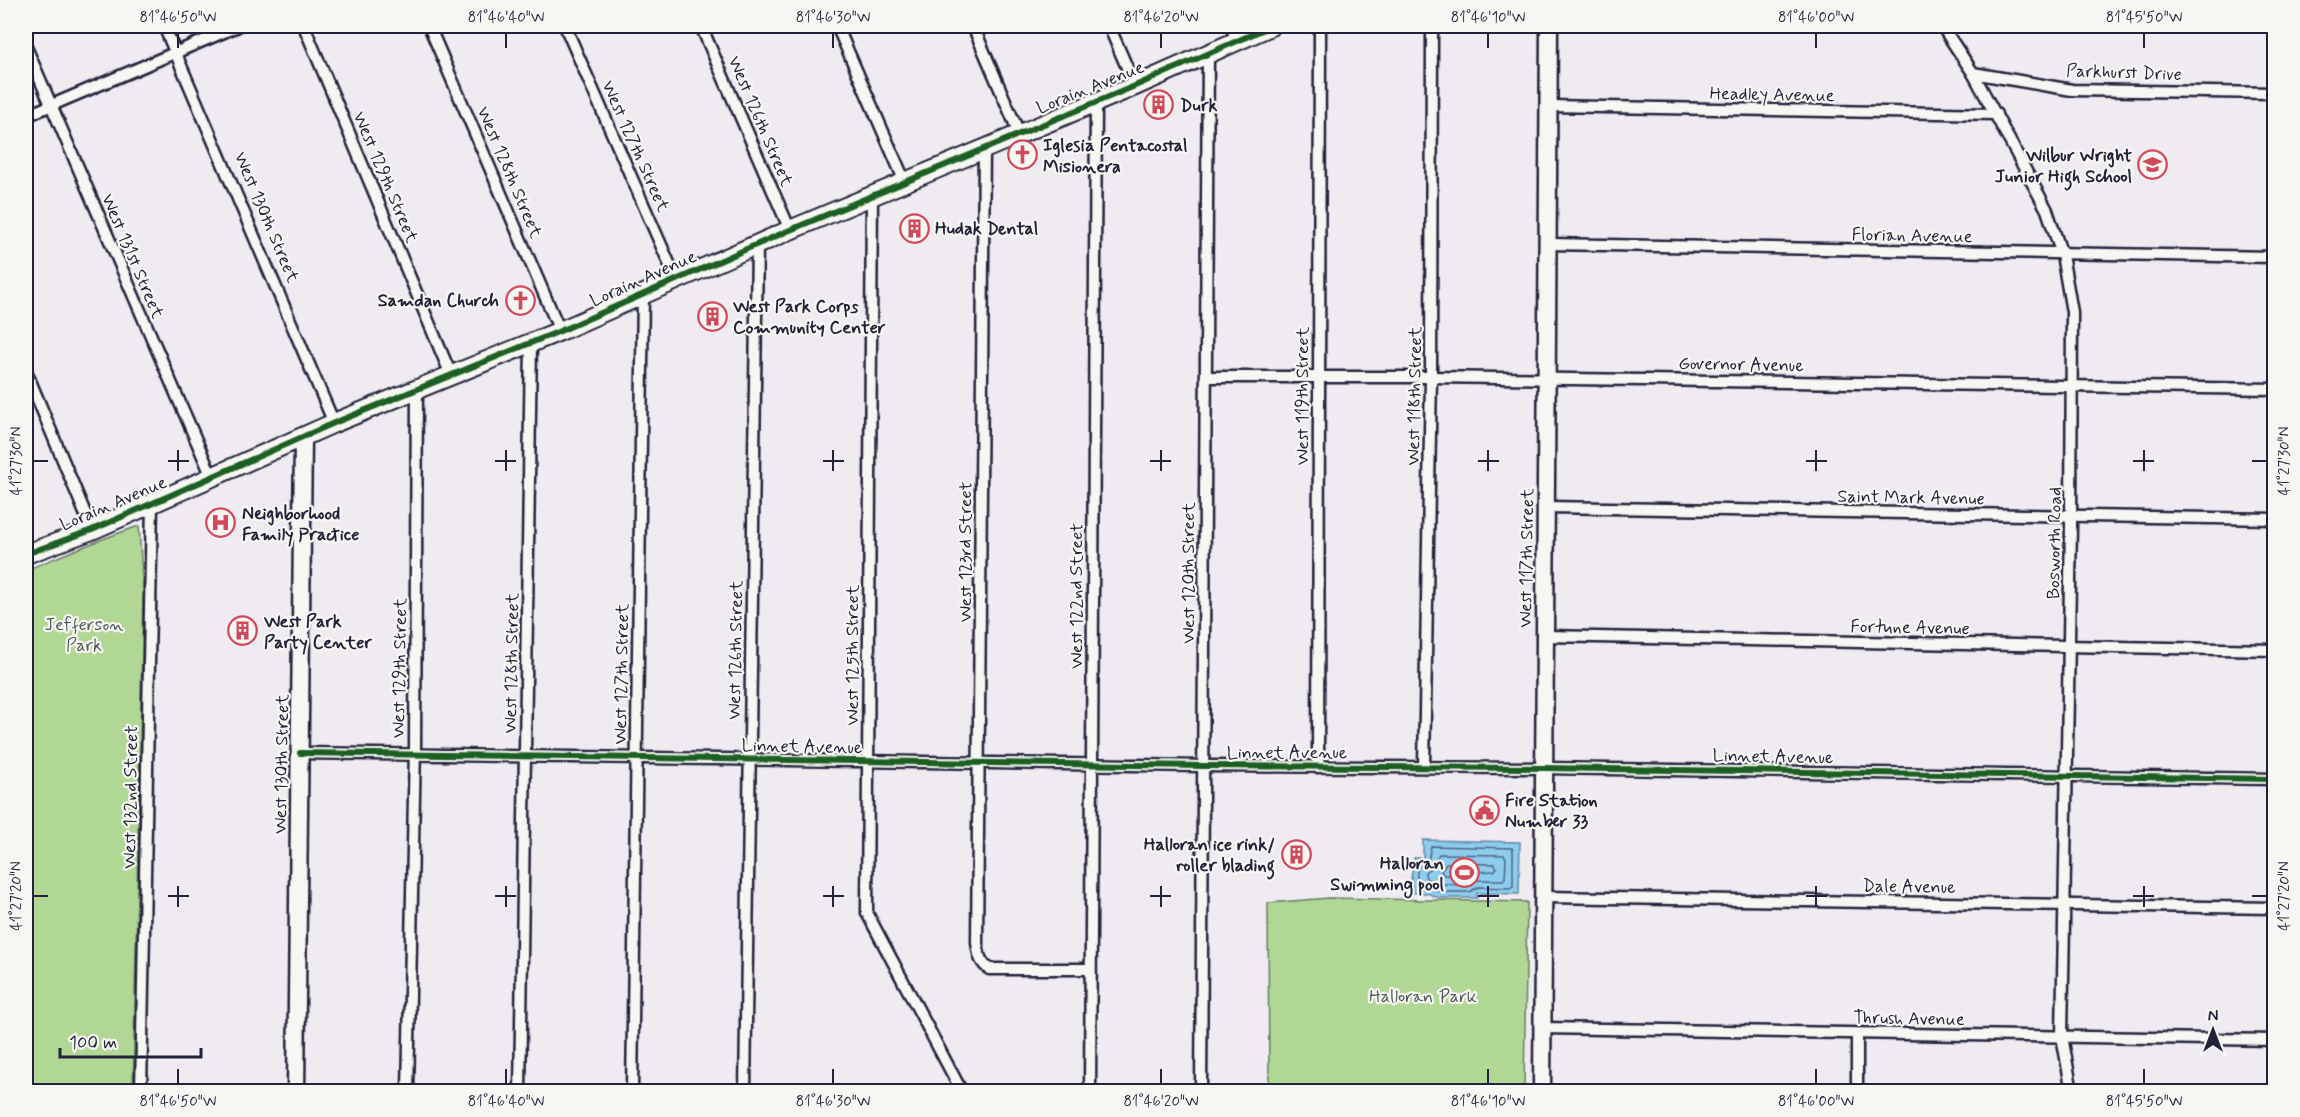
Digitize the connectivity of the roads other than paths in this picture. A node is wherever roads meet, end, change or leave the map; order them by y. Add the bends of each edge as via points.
1 (164, 26) edge
2 (238, 26) edge
3 (304, 26) edge
4 (429, 26) edge
5 (566, 26) edge
6 (701, 26) edge
7 (837, 26) edge
8 (973, 26) edge
9 (1109, 26) edge
10 (1271, 26) edge
11 (1320, 26) edge
12 (1432, 26) edge
13 (1549, 26) edge
14 (1942, 26) edge
15 (1234, 33) edge
16 (26, 47) edge
17 (175, 53) junction
18 (1208, 54) junction
19 (1973, 73) junction
20 (1135, 86) junction
21 (2274, 93) edge
22 (1096, 101) junction
23 (50, 104) junction
24 (1548, 106) junction
25 (1996, 114) junction
26 (26, 116) edge
27 (1019, 133) junction
28 (984, 148) junction
29 (905, 182) junction
30 (872, 195) junction
31 (790, 230) junction
32 (1548, 244) junction
33 (758, 245) junction
34 (2062, 255) junction
35 (2274, 257) edge
36 (676, 279) junction
37 (643, 293) junction
38 (560, 331) junction
39 (531, 343) junction
40 (26, 371) edge
41 (451, 375) junction
42 (1206, 376) junction
43 (1319, 376) junction
44 (1431, 376) junction
45 (1548, 378) junction
46 (2072, 386) junction
47 (417, 389) junction
48 (2274, 389) edge
49 (334, 423) junction
50 (303, 437) junction
51 (212, 477) junction
52 (152, 503) junction
53 (1546, 507) junction
54 (2071, 516) junction
55 (2274, 519) edge
56 (92, 530) junction
57 (70, 539) junction
58 (26, 554) edge
59 (26, 564) edge
60 (1545, 636) junction
61 (2069, 647) junction
62 (2274, 650) edge
63 (300, 753) junction
64 (414, 755) junction
65 (526, 757) junction
66 (637, 758) junction
67 (750, 760) junction
68 (867, 762) junction
69 (980, 763) junction
70 (1092, 765) junction
71 (1203, 766) junction
72 (1318, 767) junction
73 (1424, 767) junction
74 (1544, 768) junction
75 (2067, 776) junction
76 (2274, 779) edge
77 (1544, 897) junction
78 (2065, 905) junction
79 (2274, 908) edge
80 (1090, 969) junction
81 (1542, 1028) junction
82 (1857, 1034) junction
83 (2062, 1036) junction
84 (2274, 1040) edge
85 (141, 1092) edge
86 (296, 1092) edge
87 (408, 1092) edge
88 (520, 1092) edge
89 (632, 1092) edge
90 (745, 1092) edge
91 (962, 1092) edge
92 (1090, 1092) edge
93 (1201, 1092) edge
94 (1542, 1092) edge
95 (1857, 1092) edge
96 (2072, 1092) edge

1 - 17 street, West 130th Street
2 - 17 street
3 - 41 street, West 129th Street
4 - 38 street, West 128th Street
5 - 36 street, West 127th Street
6 - 31 street, West 126th Street
7 - 29 street
8 - 27 street
9 - 20 street
10 - 15 main road, Lorain Avenue
11 - 43 street, West 119th Street
12 - 44 street, West 118th Street
13 - 24 main road, West 117th Street
14 - 19 street, Bosworth Road
15 - 18 main road, Lorain Avenue
16 - 23 street, West 131st Street
17 - 23 street
17 - 49 street, West 130th Street
18 - 20 main road, Lorain Avenue
18 - 42 street, West 120th Street
19 - 21 street, Parkhurst Drive via 2072,90
19 - 25 street, Bosworth Road
20 - 22 main road, Lorain Avenue
22 - 27 main road, Lorain Avenue
22 - 70 street, West 122nd Street
23 - 26 street
23 - 51 street, West 131st Street
24 - 25 street, Headley Avenue
24 - 32 main road, West 117th Street
25 - 34 street, Bosworth Road via 2047,210
27 - 28 main road, Lorain Avenue
28 - 29 main road, Lorain Avenue
28 - 69 street, West 123rd Street
29 - 30 main road, Lorain Avenue
30 - 31 main road, Lorain Avenue
30 - 68 street, West 125th Street
31 - 33 main road, Lorain Avenue
32 - 34 street, Florian Avenue
32 - 45 main road, West 117th Street
33 - 36 main road, Lorain Avenue
33 - 67 street, West 126th Street
34 - 35 street, Florian Avenue
34 - 46 street, Bosworth Road via 2072,312
36 - 37 main road, Lorain Avenue
37 - 38 main road, Lorain Avenue
37 - 66 street, West 127th Street
38 - 39 main road, Lorain Avenue
39 - 41 main road, Lorain Avenue
39 - 65 street, West 128th Street
40 - 56 street
41 - 47 main road, Lorain Avenue
42 - 43 street, Governor Avenue
42 - 71 street, West 120th Street
43 - 44 street, Governor Avenue
43 - 72 street, West 119th Street
44 - 45 street, Governor Avenue
44 - 73 street, West 118th Street
45 - 46 street, Governor Avenue
45 - 53 main road, West 117th Street
46 - 48 street, Governor Avenue
46 - 54 street, Bosworth Road
47 - 49 main road, Lorain Avenue
47 - 64 street, West 129th Street
49 - 50 main road, Lorain Avenue
50 - 51 main road, Lorain Avenue
50 - 63 main road, West 130th Street
51 - 52 main road, Lorain Avenue
52 - 56 main road, Lorain Avenue
52 - 85 street, West 132nd Street
53 - 54 street, Saint Mark Avenue
53 - 60 main road, West 117th Street
54 - 55 street, Saint Mark Avenue
54 - 61 street, Bosworth Road
56 - 57 main road, Lorain Avenue
57 - 58 main road, Lorain Avenue
57 - 59 main road, Lorain Avenue via 48,555
60 - 61 street, Fortune Avenue
60 - 74 main road, West 117th Street
61 - 62 street, Fortune Avenue
61 - 75 street, Bosworth Road
63 - 64 street, Linnet Avenue
63 - 86 main road, West 130th Street
64 - 65 street, Linnet Avenue
64 - 87 street, West 129th Street
65 - 66 street, Linnet Avenue
65 - 88 street, West 128th Street
66 - 67 street, Linnet Avenue
66 - 89 street, West 127th Street
67 - 68 street, Linnet Avenue
67 - 90 street, West 126th Street
68 - 69 street, Linnet Avenue
68 - 91 street, West 125th Street via 867,913
69 - 70 street, Linnet Avenue
69 - 80 street, West 123rd Street via 982,964 989,969
70 - 71 street, Linnet Avenue
70 - 80 street, West 122nd Street
71 - 72 street, Linnet Avenue
71 - 93 street, West 120th Street
72 - 73 street, Linnet Avenue
73 - 74 street, Linnet Avenue
74 - 75 street, Linnet Avenue
74 - 77 main road, West 117th Street
75 - 76 street, Linnet Avenue
75 - 78 street, Bosworth Road
77 - 78 street, Dale Avenue
77 - 81 main road, West 117th Street
78 - 79 street, Dale Avenue
78 - 83 street, Bosworth Road
80 - 92 street, West 122nd Street
81 - 82 street, Thrush Avenue
81 - 94 main road, West 117th Street
82 - 83 street, Thrush Avenue
82 - 95 street
83 - 84 street, Thrush Avenue
83 - 96 street, Bosworth Road

